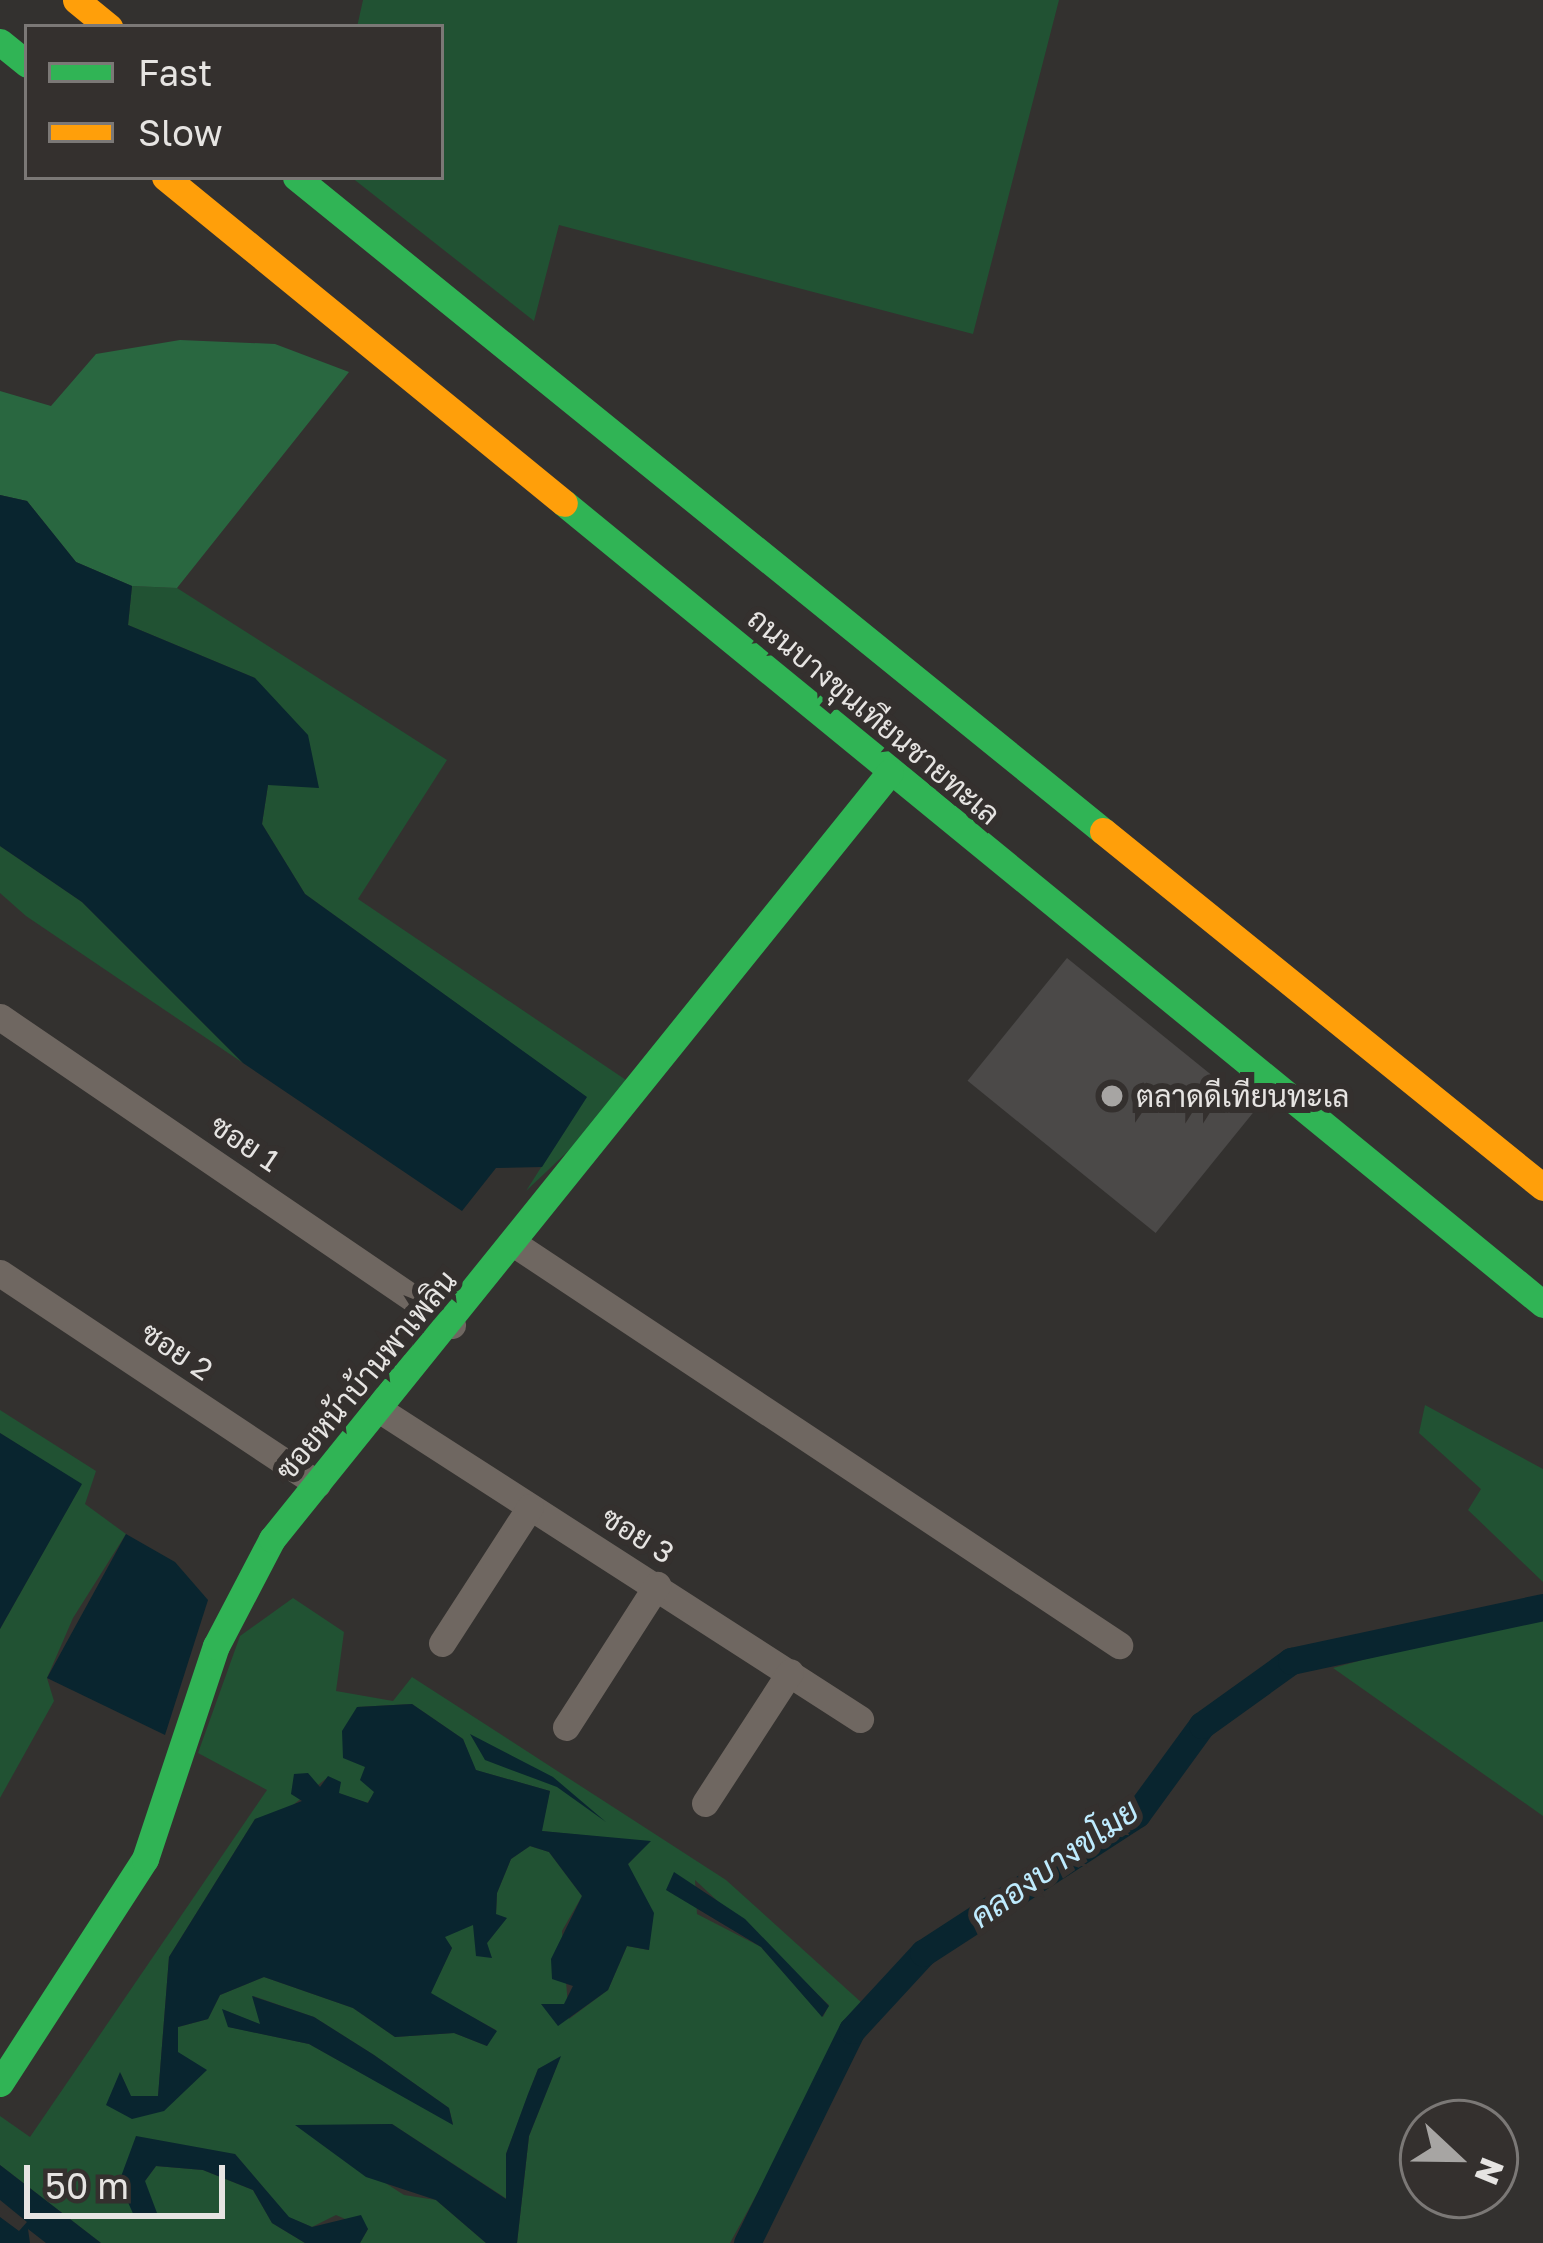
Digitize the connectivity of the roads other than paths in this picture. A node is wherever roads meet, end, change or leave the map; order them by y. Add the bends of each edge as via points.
1 (76, 0) edge
2 (105, 24) edge
3 (0, 42) edge
4 (24, 62) edge
5 (169, 180) edge
6 (300, 180) edge
7 (890, 772) junction
8 (0, 1017) edge
9 (1543, 1187) edge
10 (516, 1245) junction
11 (0, 1273) edge
12 (1543, 1304) edge
13 (452, 1324) junction
14 (380, 1410) junction
15 (317, 1484) junction
16 (530, 1507) junction
17 (657, 1585) junction
18 (442, 1643) dead end
19 (1119, 1646) dead end
20 (790, 1672) junction
21 (860, 1718) dead end
22 (566, 1727) dead end
23 (705, 1802) dead end
24 (0, 2084) edge

1 - 2 main road
3 - 4 main road
5 - 7 main road, ถนนบางขุนเทียนชายทะเล
6 - 9 main road, ถนนบางขุนเทียนชายทะเล
7 - 10 main road, ซอยหน้าบ้านพาเพลิน
7 - 12 main road, ถนนบางขุนเทียนชายทะเล
8 - 13 street, ซอย 1
10 - 13 main road, ซอยหน้าบ้านพาเพลิน
10 - 19 street
11 - 15 street, ซอย 2
13 - 14 main road, ซอยหน้าบ้านพาเพลิน
14 - 15 main road, ซอยหน้าบ้านพาเพลิน
14 - 16 street, ซอย 3
15 - 24 main road, ซอยหน้าบ้านพาเพลิน via 235,1599 145,1859
16 - 17 street, ซอย 3
16 - 18 street
17 - 20 street, ซอย 3
17 - 22 street
20 - 21 street, ซอย 3
20 - 23 street

